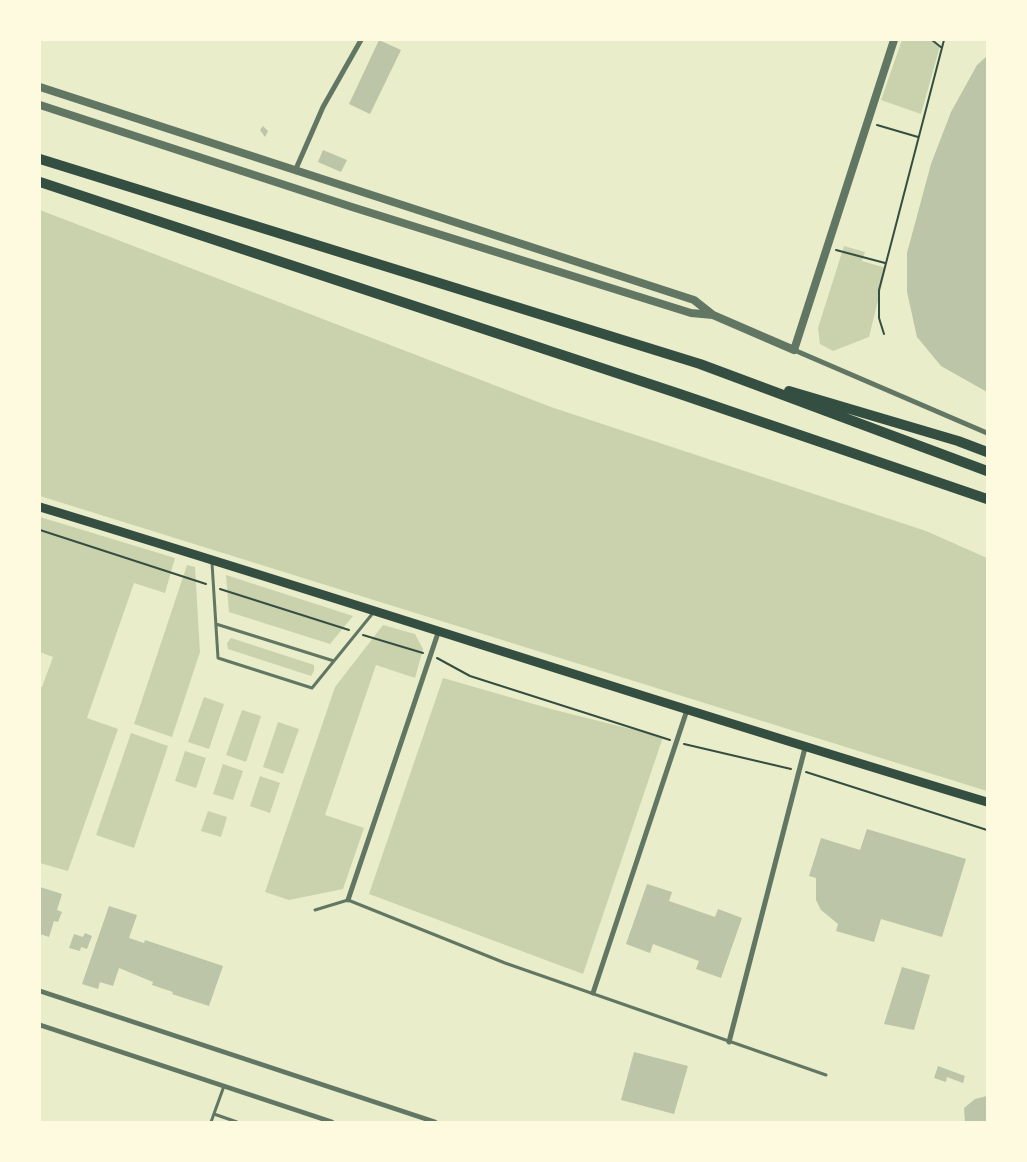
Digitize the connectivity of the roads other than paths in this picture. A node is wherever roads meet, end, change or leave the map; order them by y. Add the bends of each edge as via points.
1 (362, 40) edge
2 (894, 40) edge
3 (40, 87) edge
4 (40, 105) edge
5 (40, 159) edge
6 (295, 171) junction
7 (40, 182) edge
8 (713, 315) junction
9 (794, 350) junction
10 (704, 366) junction
11 (987, 433) edge
12 (987, 452) edge
13 (987, 471) edge
14 (987, 498) edge
15 (40, 507) edge
16 (212, 559) junction
17 (375, 610) junction
18 (216, 624) junction
19 (439, 630) junction
20 (334, 661) junction
21 (687, 710) junction
22 (806, 748) junction
23 (987, 802) edge
24 (348, 900) junction
25 (315, 910) dead end
26 (40, 991) edge
27 (593, 993) junction
28 (40, 1025) edge
29 (729, 1042) junction
30 (826, 1075) dead end
31 (224, 1086) junction
32 (214, 1114) junction
33 (211, 1122) edge
34 (237, 1122) edge
35 (332, 1122) edge
36 (435, 1122) edge

1 - 6 street via 323,106
2 - 9 street
3 - 6 street
4 - 8 street via 418,228 691,313
5 - 10 highway
6 - 8 street via 694,300
7 - 14 highway
8 - 9 street
9 - 11 street
10 - 12 highway
10 - 13 highway
15 - 16 main road
16 - 17 main road
16 - 18 lane
17 - 19 main road
17 - 20 lane
18 - 20 lane
18 - 20 lane via 218,658 302,685 312,688
19 - 21 main road
19 - 24 street
21 - 22 main road
21 - 27 street
22 - 23 main road
22 - 29 street
24 - 25 lane
24 - 27 lane via 505,963
26 - 36 street
27 - 29 lane
28 - 31 street
29 - 30 lane
31 - 32 lane
31 - 35 street
32 - 33 lane
32 - 34 lane

